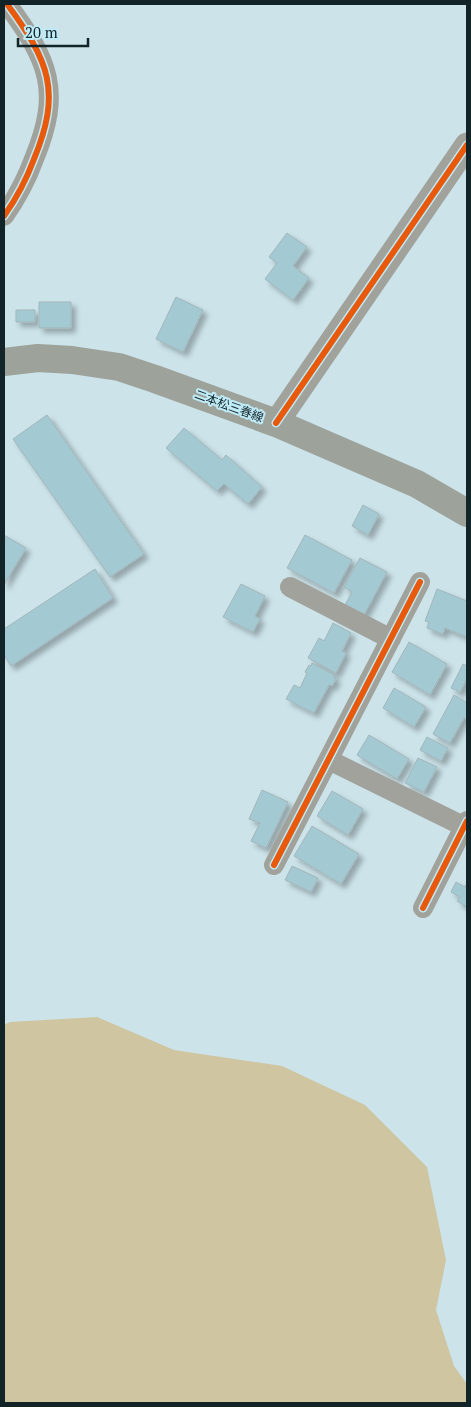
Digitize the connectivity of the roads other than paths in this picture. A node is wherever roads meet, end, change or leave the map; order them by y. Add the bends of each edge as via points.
1 (7, 4) edge
2 (467, 145) edge
3 (4, 216) edge
4 (4, 362) edge
5 (276, 423) junction
6 (467, 513) edge
7 (420, 582) dead end
8 (290, 588) dead end
9 (391, 639) junction
10 (329, 760) junction
11 (466, 825) edge
12 (274, 865) dead end
13 (423, 908) dead end

1 - 3 street via 36,47 49,86 50,106 29,172
2 - 5 street
4 - 5 main road, 二本松三春線 via 38,358 119,367
5 - 6 main road, 二本松三春線 via 417,484
7 - 9 street
8 - 9 street
9 - 10 street
10 - 11 street
10 - 12 street
11 - 13 street

